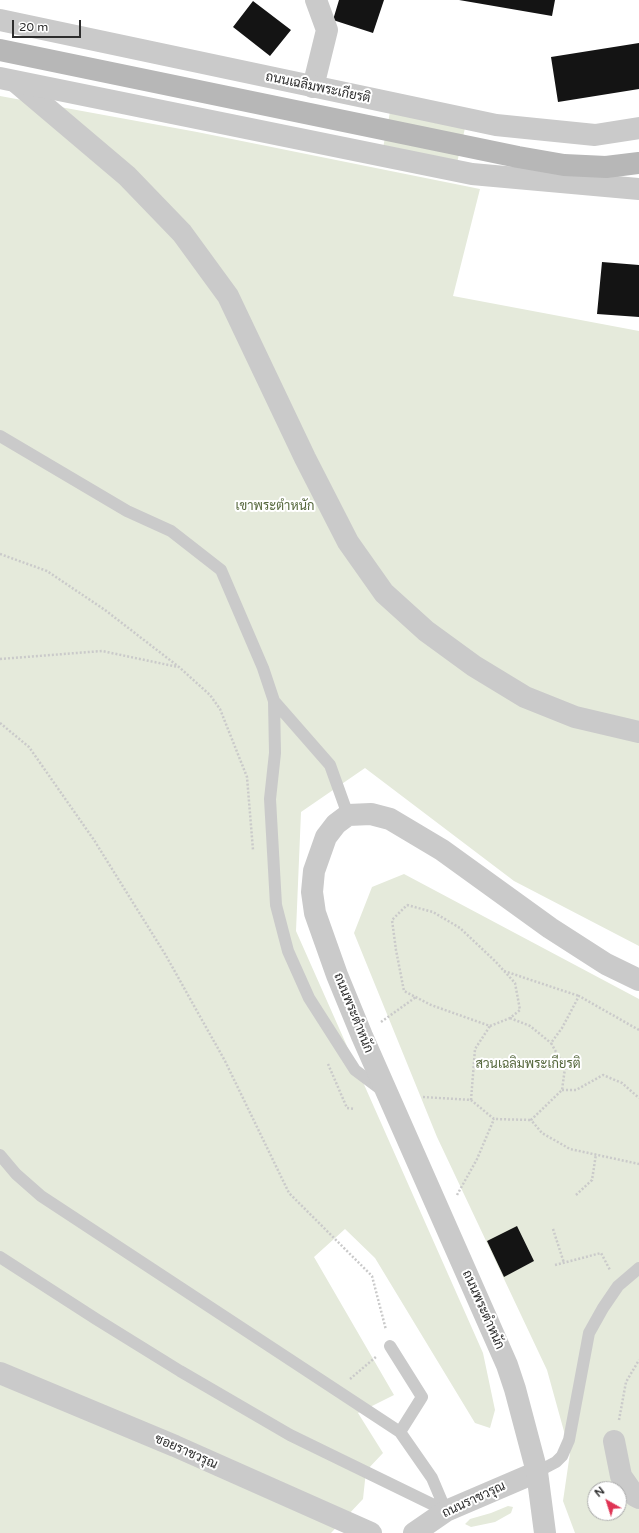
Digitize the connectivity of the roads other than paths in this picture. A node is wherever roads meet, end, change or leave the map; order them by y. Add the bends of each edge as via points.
1 (316, 0) edge
2 (0, 20) edge
3 (0, 50) edge
4 (8, 80) edge
5 (313, 87) junction
6 (496, 125) junction
7 (639, 128) edge
8 (639, 163) edge
9 (491, 177) junction
10 (639, 189) edge
11 (0, 436) edge
12 (274, 702) junction
13 (639, 732) edge
14 (348, 815) junction
15 (639, 980) edge
16 (387, 1094) junction
17 (0, 1155) edge
18 (0, 1257) edge
19 (639, 1268) edge
20 (390, 1346) road end
21 (0, 1373) edge
22 (400, 1432) junction
23 (614, 1441) road end
24 (537, 1472) junction
25 (639, 1498) edge
26 (446, 1511) junction
27 (371, 1533) edge
28 (414, 1533) edge
29 (545, 1533) edge

1 - 5 street via 327,30
2 - 5 street, ถนนเฉลิมพระเกียรติ
3 - 8 main road, bridge via 518,157 564,165 606,167
4 - 9 street
4 - 13 street via 127,176 182,234 228,296 304,458 348,542 384,593 438,640 474,666 525,697 575,717
5 - 6 street, ถนนเฉลิมพระเกียรติ
6 - 7 street, ถนนเฉลิมพระเกียรติ via 595,134
6 - 9 street via 503,138 505,150 501,165
9 - 10 street
11 - 12 lane via 127,511 171,531 221,570 263,668
12 - 14 lane via 330,765
12 - 16 lane via 275,753 270,799 276,904 288,951 309,998 355,1070
14 - 15 street via 371,814 390,819 442,850 550,928 606,964
14 - 16 street, ถนนพระตำหนัก via 336,824 326,837 314,871 312,892 315,913 337,975
16 - 24 street, ถนนพระตำหนัก via 507,1365
17 - 22 lane via 16,1174 41,1196
18 - 26 lane via 115,1331 290,1435
19 - 24 lane via 618,1286 602,1308 589,1333 568,1440 562,1456
20 - 22 lane via 422,1397
21 - 27 street, ซอยราชวรุณ
22 - 26 lane via 432,1478
23 - 25 street via 621,1476
24 - 26 street, ถนนราชวรุณ
24 - 29 street, ถนนพระตำหนัก
26 - 28 street, ถนนราชวรุณ

